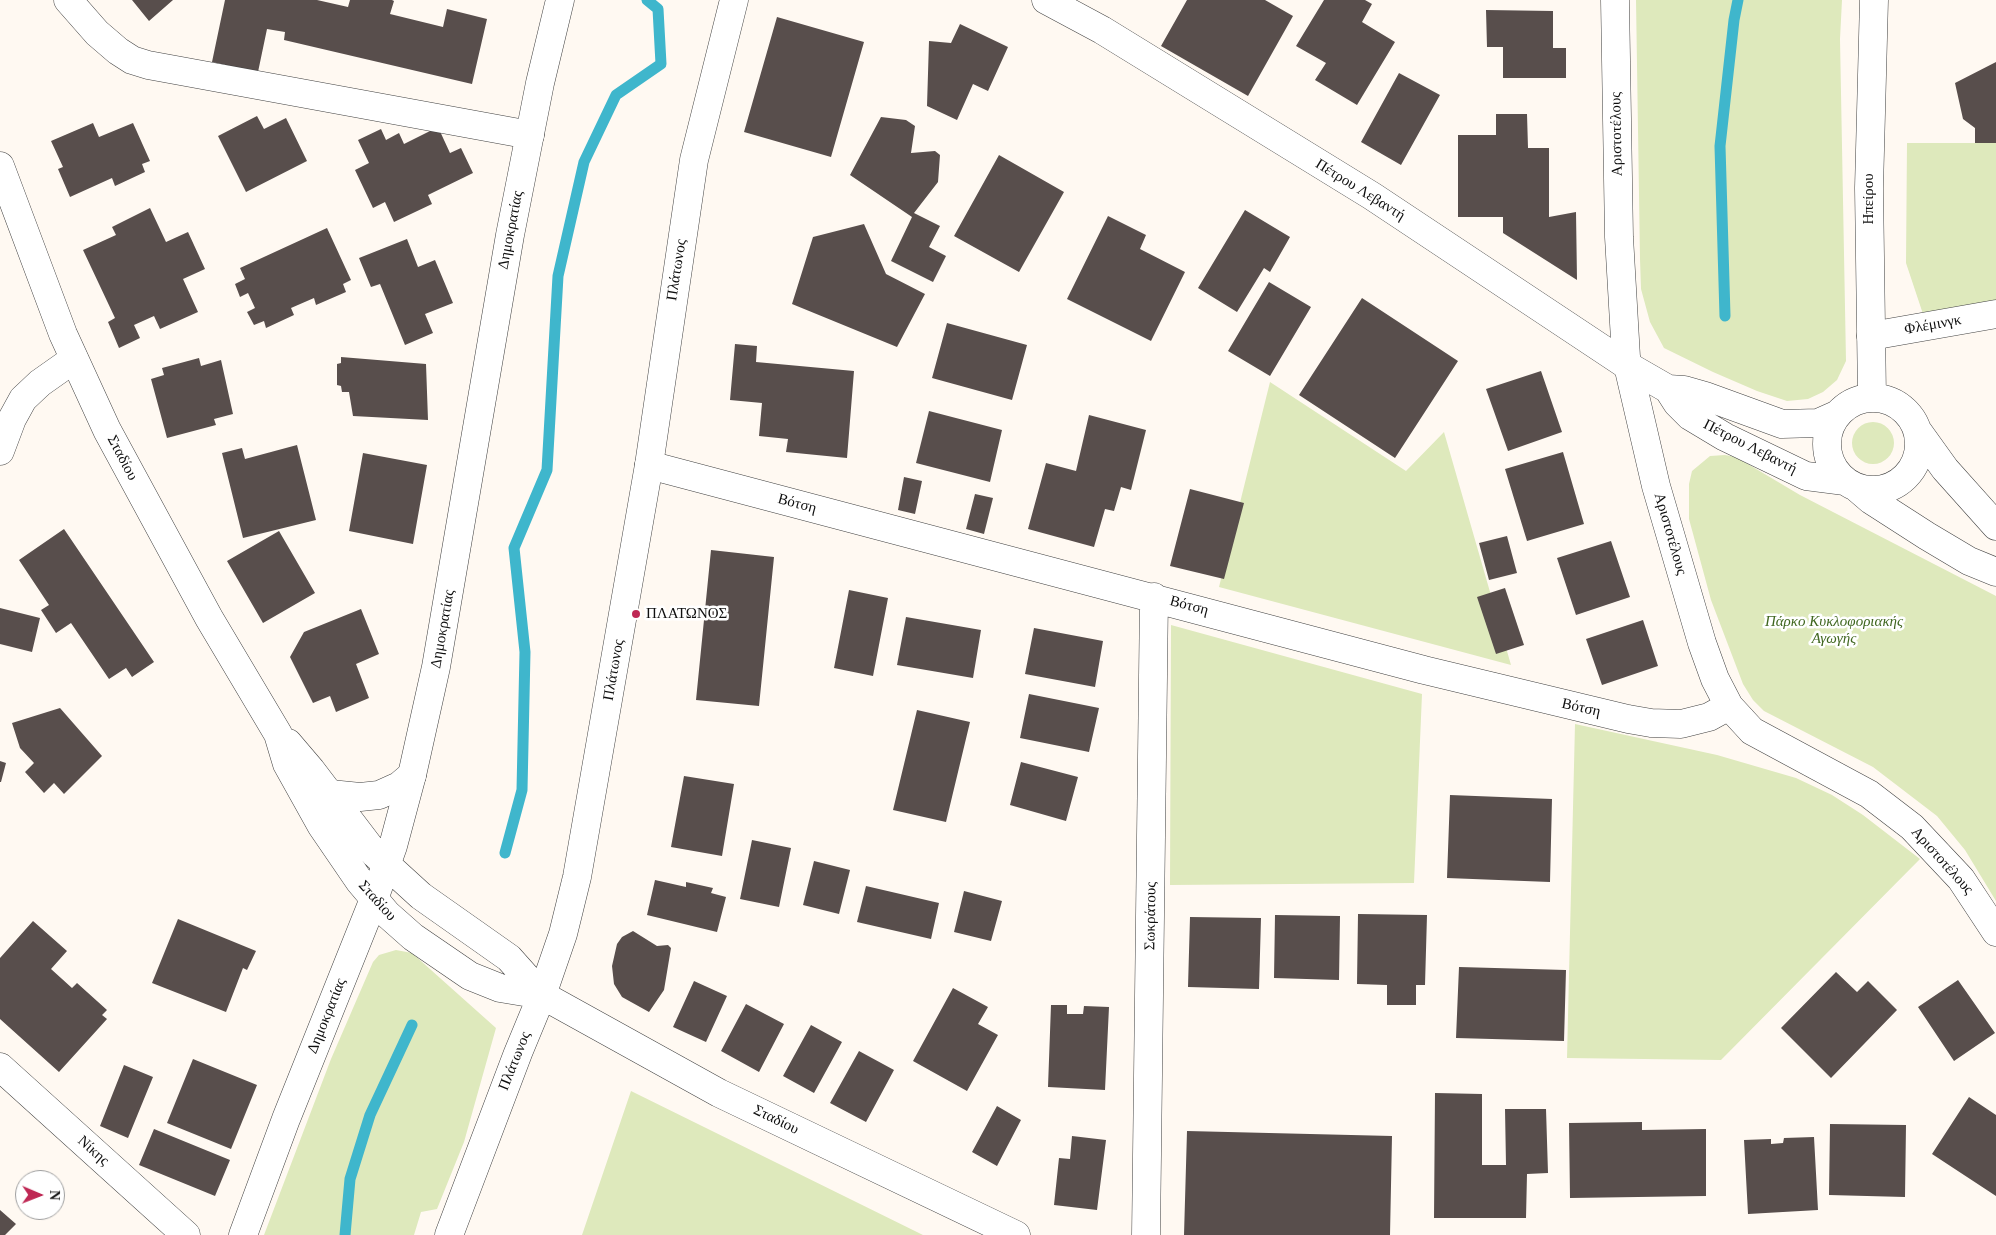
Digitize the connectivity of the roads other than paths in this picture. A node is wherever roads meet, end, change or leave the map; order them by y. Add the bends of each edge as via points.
1 (68, 0) edge
2 (560, 0) edge
3 (734, 0) edge
4 (1046, 0) edge
5 (1615, 0) edge
6 (1874, 0) edge
7 (530, 135) junction
8 (0, 166) edge
9 (1996, 314) edge
10 (1871, 336) junction
11 (74, 359) junction
12 (1628, 366) junction
13 (1668, 389) junction
14 (1872, 397) junction
15 (1836, 415) junction
16 (1917, 430) junction
17 (0, 451) edge
18 (649, 465) junction
19 (1851, 484) junction
20 (1996, 526) edge
21 (1996, 572) edge
22 (1154, 597) junction
23 (1729, 706) junction
24 (278, 734) junction
25 (412, 776) junction
26 (330, 794) junction
27 (386, 864) junction
28 (374, 899) junction
29 (1996, 932) edge
30 (542, 995) junction
31 (0, 1067) edge
32 (186, 1235) edge
33 (243, 1235) edge
34 (449, 1235) edge
35 (1016, 1235) edge
36 (1146, 1235) edge

1 - 7 street via 118,51 148,65
2 - 7 street, Δημοκρατίας
3 - 18 street, Πλάτωνος via 694,160
4 - 12 street, Πέτρου Λεβαντή via 1102,30 1372,196
5 - 12 street, Αριστοτέλους via 1619,246
6 - 10 street, Ηπείρου via 1869,188
7 - 25 street, Δημοκρατίας via 495,318 436,667
8 - 11 street, Σταδίου
9 - 10 street, Φλέμινγκ
10 - 14 street, Ηπείρου
11 - 17 street via 23,399
11 - 24 street, Σταδίου via 148,509
12 - 13 street, Πέτρου Λεβαντή
12 - 23 street, Αριστοτέλους via 1656,486 1702,643
13 - 15 street, Πέτρου Λεβαντή via 1705,396 1782,424 1818,423
13 - 19 street, Πέτρου Λεβαντή via 1690,416 1725,437 1806,476
14 - 15 street via 1848,404
14 - 16 street via 1900,406
15 - 19 street via 1830,424 1826,445 1832,466
16 - 19 street via 1918,456 1904,478 1882,490
16 - 20 street via 1945,469
18 - 22 street, Βότση
18 - 30 street, Πλάτωνος via 577,877 563,934
19 - 21 street via 1927,536 1969,561
22 - 23 street, Βότση via 1424,670 1643,722 1692,722
22 - 36 street, Σωκράτους
23 - 29 street, Αριστοτέλους via 1762,738 1863,791 1912,826 1961,879
24 - 26 street, Σταδίου via 294,748
24 - 28 street, Σταδίου via 287,764 321,825
25 - 26 street via 394,790 379,795
25 - 27 street, Δημοκρατίας
26 - 27 street, Σταδίου via 365,842
27 - 28 street, Δημοκρατίας
27 - 30 street, Σταδίου via 421,896 510,958
28 - 30 street, Σταδίου via 413,937 470,976 500,988
28 - 33 street, Δημοκρατίας
30 - 34 street, Πλάτωνος
30 - 35 street, Σταδίου via 719,1092
31 - 32 street, Νίκης

